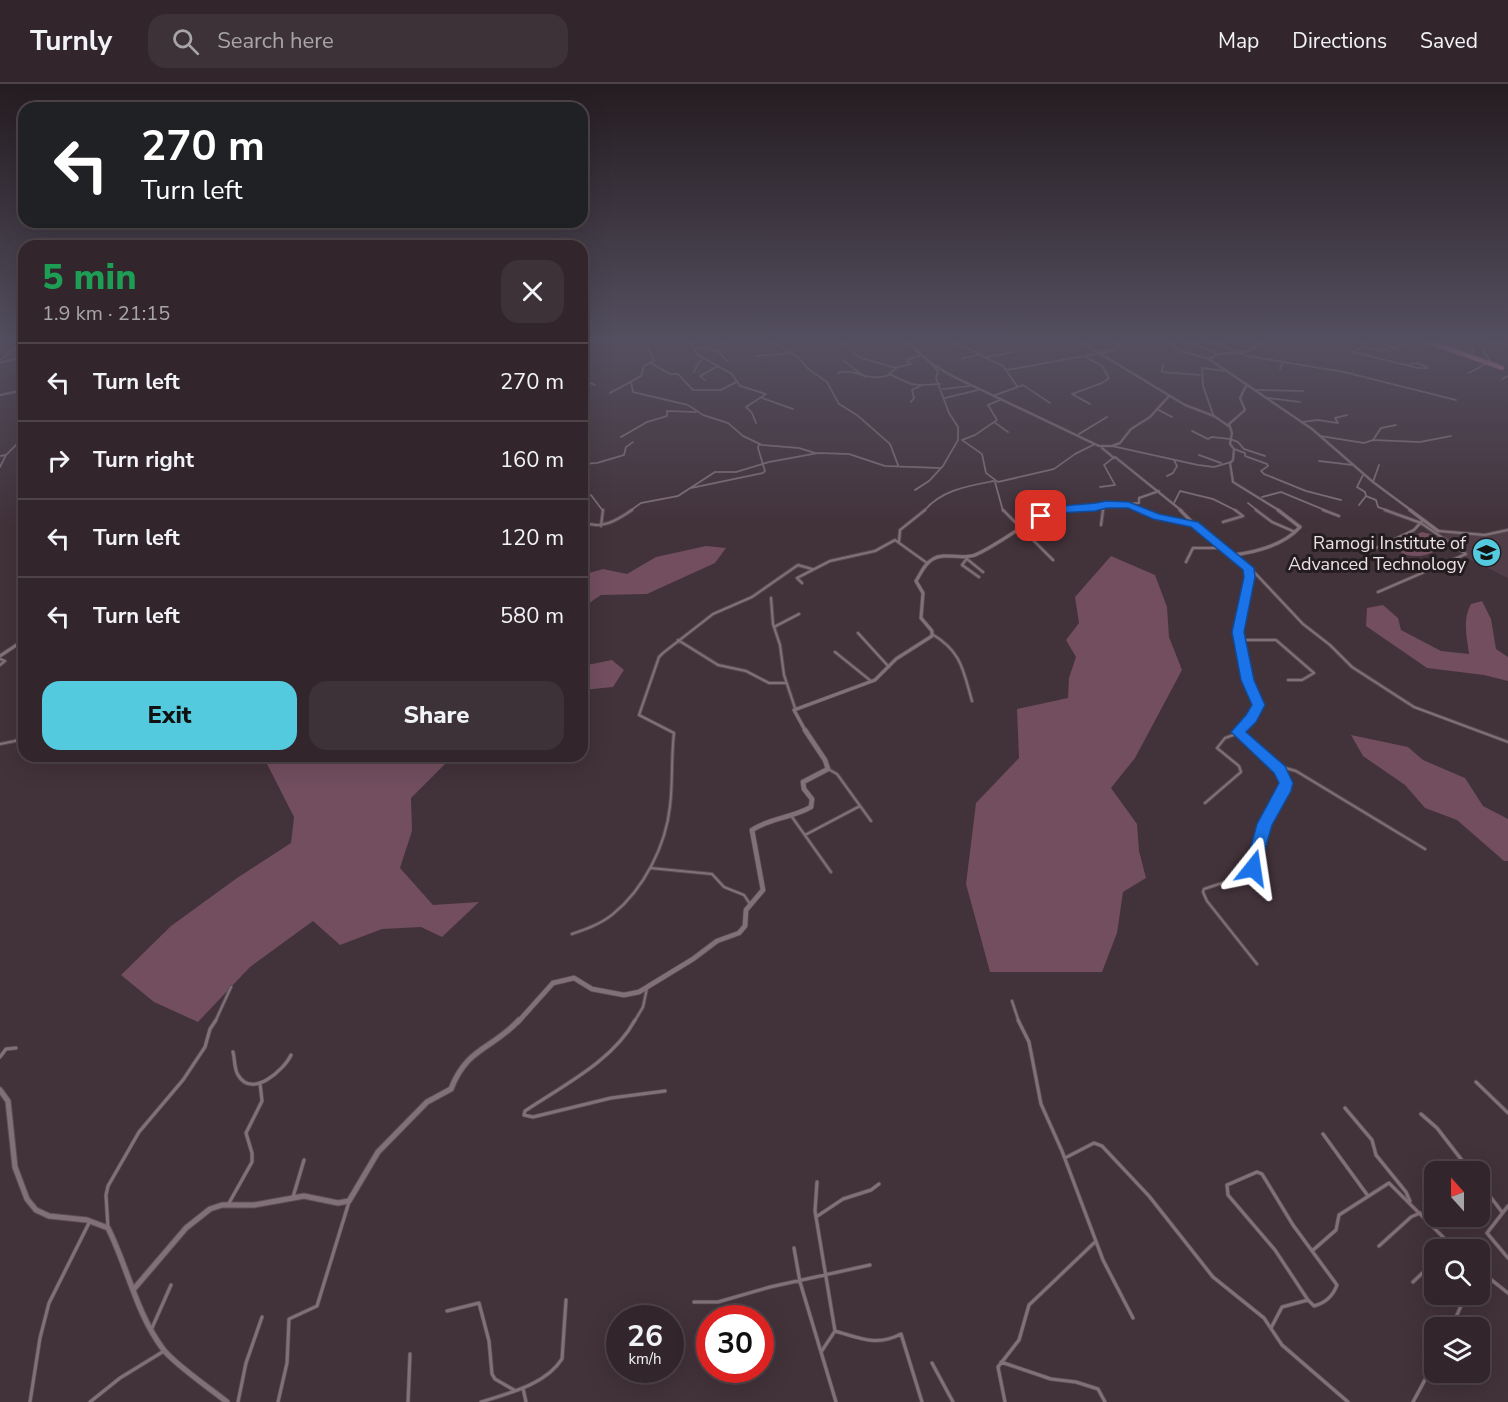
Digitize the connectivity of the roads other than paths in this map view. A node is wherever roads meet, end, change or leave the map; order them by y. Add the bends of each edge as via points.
1 (682, 404) edge
2 (752, 404) edge
3 (778, 404) edge
4 (839, 404) edge
5 (947, 404) edge
6 (991, 404) edge
7 (1012, 404) edge
8 (1162, 404) edge
9 (1182, 404) edge
10 (1211, 404) edge
11 (1243, 404) edge
12 (1276, 404) edge
13 (794, 409) dead end
14 (1157, 409) junction
15 (699, 412) junction
16 (1347, 415) dead end
17 (1107, 417) dead end
18 (1172, 417) dead end
19 (1214, 417) junction
20 (994, 422) junction
21 (1302, 422) junction
22 (756, 423) dead end
23 (1396, 425) dead end
24 (1231, 428) junction
25 (1192, 431) dead end
26 (1008, 432) dead end
27 (1079, 435) junction
28 (1320, 436) junction
29 (1451, 436) dead end
30 (621, 437) dead end
31 (1230, 439) junction
32 (961, 440) junction
33 (1373, 440) junction
34 (633, 442) dead end
35 (18, 443) edge
36 (1120, 443) junction
37 (759, 444) junction
38 (1097, 445) junction
39 (1112, 446) junction
40 (1120, 448) junction
41 (1234, 449) junction
42 (818, 453) junction
43 (6, 454) junction
44 (1199, 454) dead end
45 (0, 456) edge
46 (1265, 456) dead end
47 (1114, 458) junction
48 (1174, 460) junction
49 (1231, 462) junction
50 (1319, 462) dead end
51 (588, 463) edge
52 (762, 463) junction
53 (1221, 464) junction
54 (898, 465) junction
55 (1353, 465) junction
56 (1379, 465) dead end
57 (0, 466) edge
58 (940, 468) junction
59 (1364, 474) junction
60 (1167, 476) dead end
61 (994, 481) junction
62 (1373, 483) junction
63 (1100, 487) dead end
64 (688, 489) junction
65 (915, 490) dead end
66 (1160, 491) junction
67 (591, 495) dead end
68 (1366, 496) junction
69 (1262, 498) junction
70 (1341, 500) dead end
71 (1174, 503) junction
72 (1248, 503) dead end
73 (1129, 505) junction
74 (1359, 505) dead end
75 (1104, 506) junction
76 (1339, 516) dead end
77 (1223, 522) dead end
78 (1421, 522) junction
79 (588, 524) edge
80 (1101, 525) dead end
81 (1195, 525) junction
82 (601, 526) junction
83 (1023, 529) junction
84 (1508, 530) edge
85 (1438, 531) joint
86 (1295, 532) junction
87 (899, 542) junction
88 (1224, 548) junction
89 (1372, 550) dead end
90 (1233, 555) junction
91 (967, 558) junction
92 (1053, 560) dead end
93 (1186, 562) dead end
94 (927, 563) junction
95 (1248, 568) junction
96 (812, 569) junction
97 (983, 572) dead end
98 (1257, 574) junction
99 (1250, 575) junction
100 (979, 578) dead end
101 (802, 583) dead end
102 (1378, 592) dead end
103 (771, 598) dead end
104 (799, 614) dead end
105 (774, 627) junction
106 (858, 633) dead end
107 (932, 634) junction
108 (678, 640) junction
109 (1241, 640) junction
110 (18, 644) edge
111 (835, 652) dead end
112 (0, 657) edge
113 (0, 665) edge
114 (889, 667) junction
115 (1288, 680) dead end
116 (872, 681) junction
117 (786, 684) junction
118 (972, 701) dead end
119 (795, 708) junction
120 (1239, 734) junction
121 (18, 739) edge
122 (1508, 742) edge
123 (0, 744) edge
124 (1275, 765) junction
125 (828, 769) junction
126 (1205, 803) dead end
127 (860, 806) junction
128 (792, 817) junction
129 (871, 821) dead end
130 (805, 835) junction
131 (1425, 849) dead end
132 (650, 868) junction
133 (831, 872) dead end
134 (751, 905) junction
135 (572, 934) dead end
136 (1257, 964) dead end
137 (231, 987) dead end
138 (647, 988) junction
139 (1012, 1000) dead end
140 (16, 1048) dead end
141 (233, 1052) dead end
142 (291, 1055) dead end
143 (0, 1057) edge
144 (1476, 1082) dead end
145 (260, 1083) junction
146 (0, 1090) edge
147 (665, 1091) dead end
148 (1345, 1108) dead end
149 (1508, 1113) edge
150 (1421, 1114) dead end
151 (1323, 1134) dead end
152 (1065, 1158) junction
153 (304, 1160) dead end
154 (1462, 1161) edge
155 (817, 1182) dead end
156 (879, 1184) dead end
157 (1368, 1196) junction
158 (1490, 1196) edge
159 (293, 1197) junction
160 (349, 1201) junction
161 (1410, 1202) junction
162 (227, 1205) junction
163 (1508, 1206) edge
164 (1502, 1212) junction
165 (1420, 1213) junction
166 (816, 1217) junction
167 (90, 1221) junction
168 (108, 1228) junction
169 (1444, 1239) edge
170 (1096, 1241) junction
171 (1379, 1246) dead end
172 (794, 1248) dead end
173 (1312, 1251) junction
174 (1508, 1258) edge
175 (870, 1265) dead end
176 (1424, 1272) edge
177 (827, 1275) junction
178 (1490, 1279) edge
179 (800, 1282) junction
180 (1413, 1282) dead end
181 (171, 1285) dead end
182 (134, 1290) junction
183 (1508, 1293) edge
184 (566, 1300) dead end
185 (1308, 1300) junction
186 (694, 1302) dead end
187 (447, 1311) dead end
188 (262, 1317) dead end
189 (1133, 1318) dead end
190 (1271, 1328) junction
191 (150, 1330) junction
192 (835, 1331) junction
193 (164, 1351) junction
194 (821, 1352) junction
195 (410, 1354) dead end
196 (1000, 1362) junction
197 (932, 1363) dead end
198 (1424, 1382) edge
199 (523, 1388) junction
200 (514, 1390) junction
201 (30, 1402) edge
202 (90, 1402) edge
203 (226, 1402) edge
204 (238, 1402) edge
205 (278, 1402) edge
206 (408, 1402) edge
207 (481, 1402) edge
208 (526, 1402) edge
209 (836, 1402) edge
210 (922, 1402) edge
211 (953, 1402) edge
212 (1005, 1402) edge
213 (1105, 1402) edge
214 (1348, 1402) edge
215 (1413, 1402) edge

1 - 15 street
2 - 22 street via 746,407
3 - 13 street
4 - 54 street via 890,444
5 - 32 street
6 - 20 street via 988,405 997,419
7 - 27 street
8 - 14 street
9 - 19 street
10 - 19 street
11 - 24 street via 1245,408 1230,424
12 - 21 street
14 - 18 street
14 - 36 street
15 - 30 street via 667,411 667,416
15 - 37 street via 728,423
16 - 21 street via 1335,418 1338,423
17 - 27 street
19 - 24 street
20 - 26 street
20 - 32 street
21 - 28 street
23 - 33 street via 1381,428
24 - 31 street
25 - 31 street via 1208,439
27 - 38 street
28 - 33 street via 1362,443
28 - 55 street
29 - 33 street via 1420,442
31 - 41 street
31 - 46 street
32 - 58 street
32 - 61 street via 982,454 984,468
34 - 51 street via 624,455
35 - 43 street
36 - 39 street
36 - 40 street
37 - 42 street
37 - 52 street
38 - 39 street
38 - 47 street
38 - 61 street via 1075,454 1054,470
39 - 40 street
40 - 48 street
41 - 49 street
41 - 70 street via 1267,464 1261,471 1264,474
42 - 52 street
42 - 54 street via 849,454 885,466
43 - 45 street
43 - 57 street
44 - 53 street
47 - 63 street via 1104,463 1114,485
47 - 66 street
48 - 53 street via 1210,467
48 - 60 street via 1175,472
49 - 53 street
49 - 69 street via 1234,484
50 - 55 street
52 - 64 street via 736,472 710,474
52 - 64 street via 763,473
54 - 58 street
55 - 59 street
56 - 62 street
58 - 65 street via 926,486
59 - 62 street
59 - 68 street via 1357,487
61 - 83 street via 1004,512
61 - 87 street via 966,486 934,499 900,530
62 - 78 street
64 - 82 street via 678,496 641,503
66 - 71 street
66 - 73 street via 1143,495 1139,503
67 - 82 street via 605,512
68 - 74 street
68 - 78 street via 1376,500 1378,507
69 - 76 street via 1281,492
69 - 86 street via 1299,526
71 - 77 street via 1180,491 1215,498 1243,516
71 - 81 street
72 - 86 street via 1272,522
73 - 75 street
73 - 81 street
75 - 80 street
75 - 83 street via 1051,511
78 - 85 street
78 - 89 street via 1414,530
78 - 102 street via 1465,555
79 - 82 street
81 - 88 street
83 - 91 street
83 - 92 street
84 - 85 street via 1481,535
86 - 90 street via 1260,551
87 - 94 street
87 - 96 street via 893,540 875,551
88 - 90 street
88 - 93 street via 1193,548
90 - 95 street
91 - 94 street via 938,556
91 - 97 street
91 - 100 street via 962,565
94 - 107 street via 916,581 923,593 921,618
95 - 98 street
95 - 99 street
96 - 101 street via 797,578
96 - 108 street via 798,565 760,592 713,614
98 - 99 street
98 - 122 street via 1303,624 1352,667 1414,707
99 - 109 street via 1238,626
103 - 105 street
104 - 105 street
105 - 117 street
106 - 114 street
107 - 114 street
107 - 118 street via 954,648 960,658
108 - 117 street via 694,646 717,665 745,671 771,685
108 - 132 street via 659,657 639,711 642,717 674,733 669,816
109 - 115 street via 1276,640 1314,673 1299,681
109 - 120 street via 1248,680 1258,701
110 - 112 street
111 - 116 street
112 - 113 street via 5,661
114 - 116 street
116 - 119 street
117 - 119 street
119 - 125 street via 794,713
120 - 124 street
120 - 126 street via 1225,738 1217,748 1241,772
121 - 123 street
124 - 131 street via 1296,771
124 - 136 street via 1285,777 1285,786 1265,824 1253,868 1203,892
125 - 127 street via 837,774
125 - 128 street via 803,782 812,803 806,811
127 - 129 street
127 - 130 street
128 - 130 street
128 - 134 street via 752,830 763,890
130 - 133 street
132 - 134 street via 712,874 724,887 744,895
132 - 135 street via 614,914
134 - 138 street via 739,933 717,941
137 - 168 street via 205,1047 139,1132 108,1186
138 - 147 street via 646,1001 629,1032 524,1115 533,1117 622,1096
138 - 160 street via 624,995 587,988 574,978 554,983 515,1025 481,1047 462,1066 451,1089 427,1102 387,1143
139 - 152 street via 1013,1012 1029,1040 1037,1094
140 - 143 street via 6,1049
141 - 145 street via 239,1077 248,1083
142 - 145 street via 278,1071
144 - 149 street
145 - 162 street via 262,1101 246,1133 252,1162
146 - 167 street via 8,1101 17,1178 27,1199 46,1216
148 - 161 street via 1373,1142 1376,1155
150 - 154 street
151 - 157 street
152 - 170 street
152 - 190 street via 1099,1143 1149,1196 1213,1277
153 - 159 street
155 - 166 street
156 - 166 street via 843,1198
157 - 161 street via 1389,1183
157 - 173 street via 1339,1215 1336,1230
158 - 164 street
159 - 160 street
159 - 162 street via 253,1205
160 - 205 street via 318,1306 289,1319 287,1363
161 - 165 street
162 - 182 street via 213,1208 194,1221
163 - 164 street
164 - 174 street via 1487,1233
165 - 169 street
165 - 171 street
166 - 177 street
167 - 168 street
167 - 201 street via 49,1303
168 - 182 street
170 - 189 street
170 - 196 street via 1029,1305 1019,1340
172 - 179 street
173 - 185 street via 1337,1287 1320,1305 1314,1306
173 - 185 street via 1262,1174 1257,1172 1227,1185 1228,1195 1275,1250
175 - 177 street
176 - 180 street
177 - 179 street
177 - 192 street
178 - 183 street
179 - 186 street via 718,1302
179 - 194 street
181 - 191 street
182 - 191 street
184 - 199 street via 561,1362
185 - 190 street via 1282,1307
187 - 200 street via 479,1303 492,1374
188 - 204 street
190 - 214 street via 1282,1345
191 - 193 street
192 - 194 street
192 - 210 street via 875,1342 901,1334
193 - 202 street
193 - 203 street
194 - 209 street
195 - 206 street
196 - 212 street
196 - 213 street via 1098,1389
197 - 211 street
198 - 215 street
199 - 200 street
199 - 208 street
200 - 207 street

